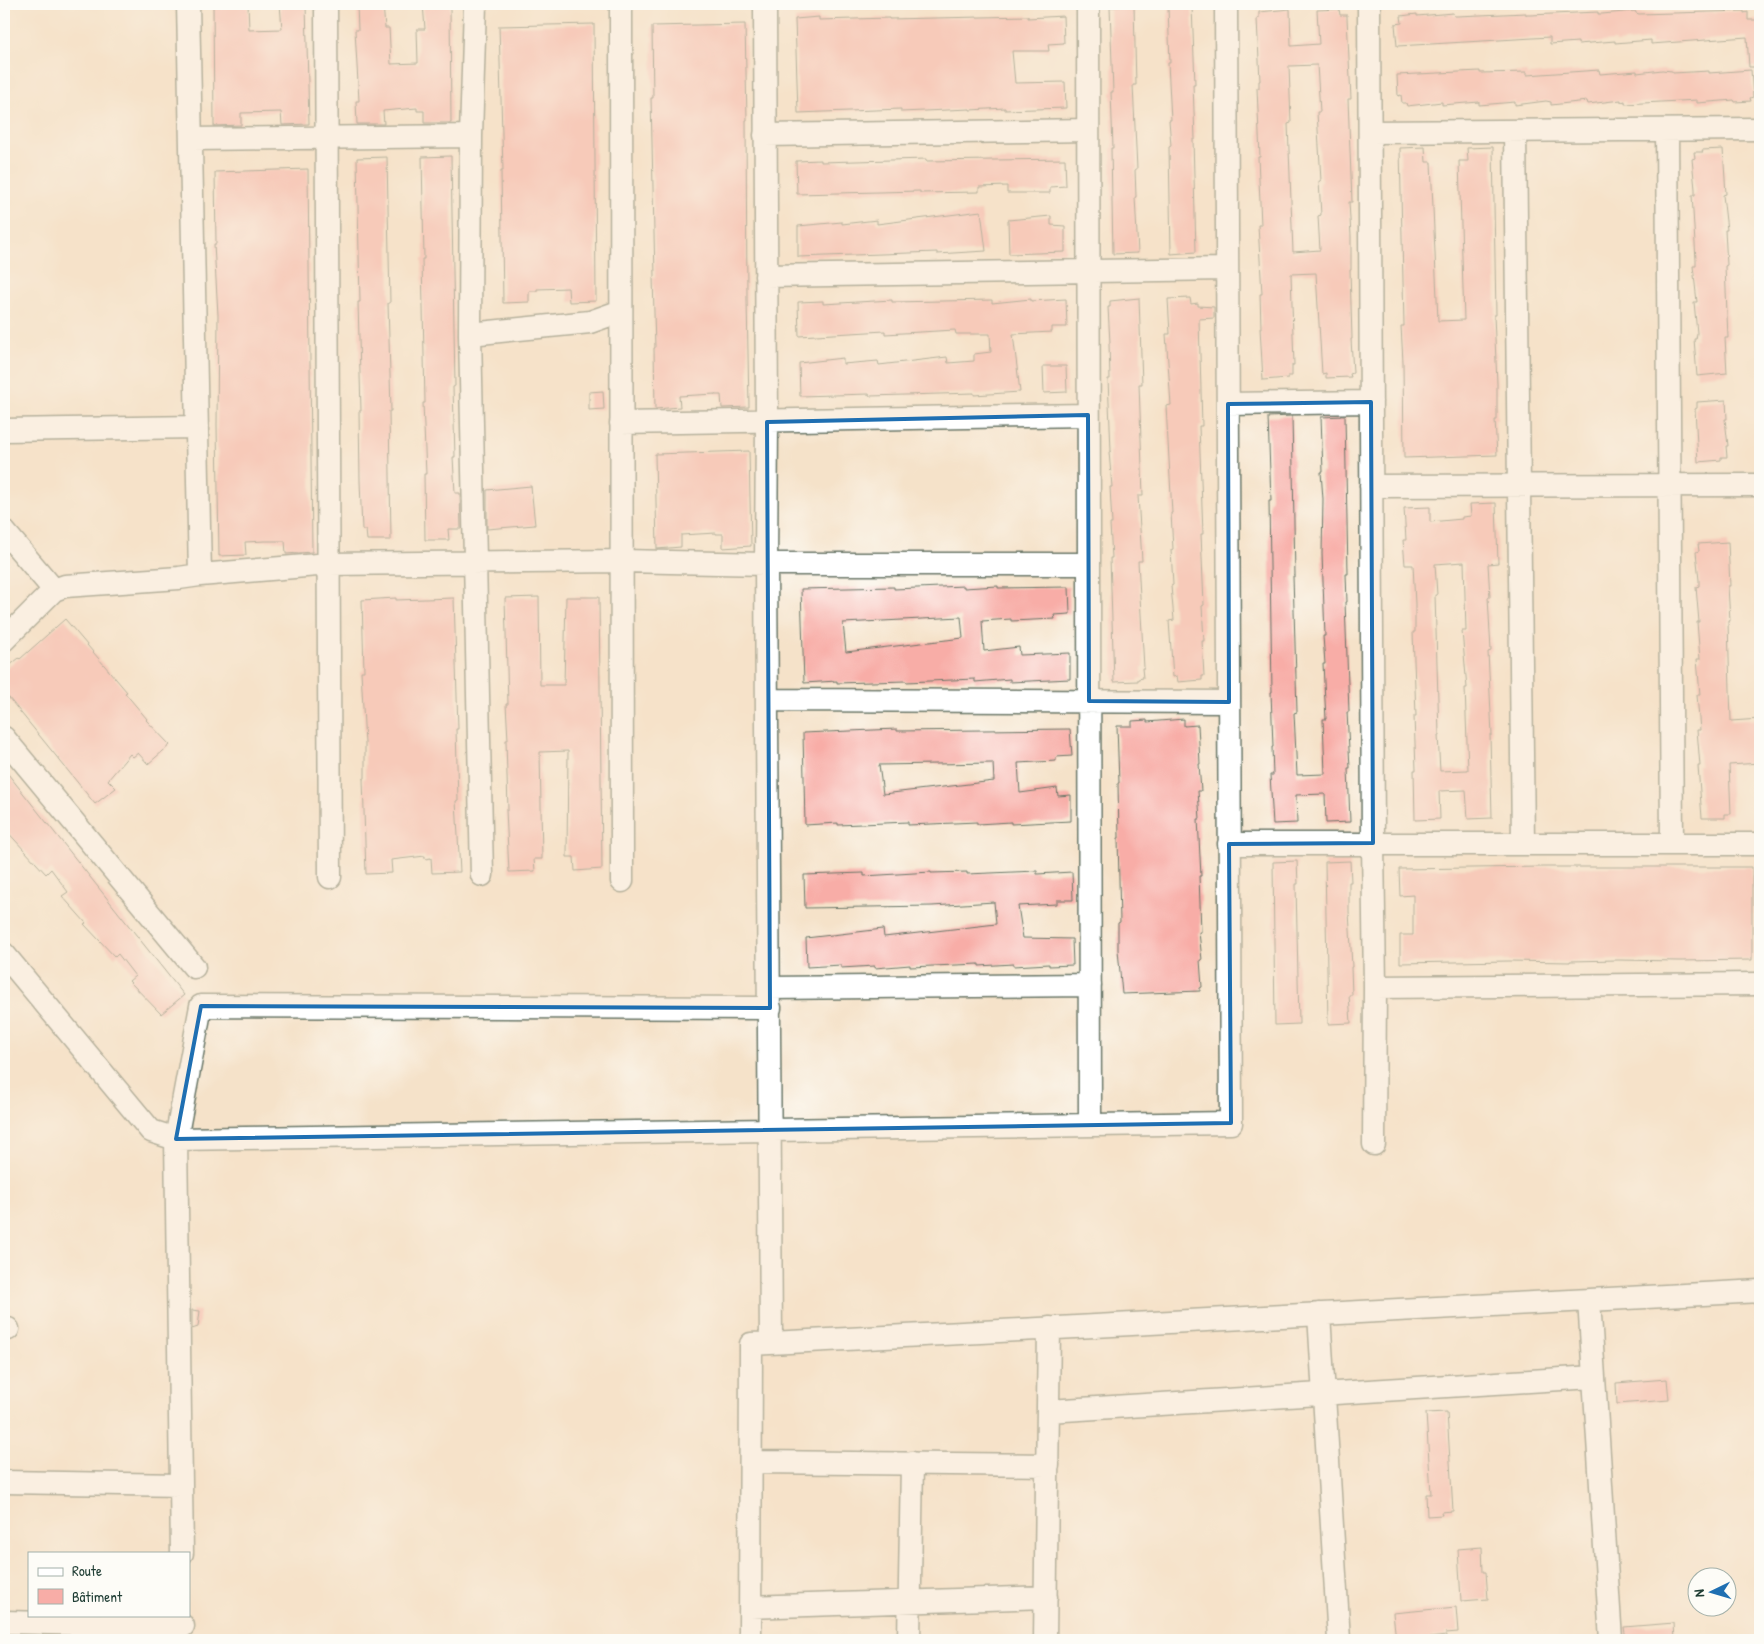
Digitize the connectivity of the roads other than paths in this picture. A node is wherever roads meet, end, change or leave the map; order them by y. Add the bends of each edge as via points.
1 (188, 4) edge
2 (326, 4) edge
3 (475, 4) edge
4 (621, 4) edge
5 (764, 4) edge
6 (1088, 4) edge
7 (1226, 4) edge
8 (1369, 4) edge
9 (1760, 129) edge
10 (1088, 130) junction
11 (1667, 130) junction
12 (1515, 131) junction
13 (1370, 132) junction
14 (765, 135) junction
15 (471, 136) junction
16 (327, 137) junction
17 (191, 140) junction
18 (1227, 269) junction
19 (1088, 271) junction
20 (766, 276) junction
21 (621, 311) junction
22 (470, 334) junction
23 (1371, 402) junction
24 (1228, 404) junction
25 (1088, 415) junction
26 (767, 422) junction
27 (621, 423) junction
28 (197, 427) junction
29 (4, 430) edge
30 (1760, 485) edge
31 (1371, 486) junction
32 (1519, 486) junction
33 (1670, 486) junction
34 (4, 531) edge
35 (622, 561) junction
36 (474, 563) junction
37 (329, 564) junction
38 (766, 564) junction
39 (1089, 564) junction
40 (200, 575) junction
41 (54, 590) junction
42 (4, 640) edge
43 (768, 700) junction
44 (1089, 701) junction
45 (1229, 702) junction
46 (4, 738) edge
47 (1373, 843) junction
48 (1523, 843) junction
49 (1672, 843) junction
50 (1229, 844) junction
51 (1760, 844) edge
52 (482, 876) dead end
53 (330, 877) dead end
54 (622, 881) dead end
55 (8, 964) edge
56 (194, 967) dead end
57 (1760, 984) edge
58 (1090, 985) junction
59 (1375, 987) junction
60 (770, 998) junction
61 (1090, 1125) junction
62 (770, 1130) junction
63 (176, 1139) junction
64 (1374, 1144) dead end
65 (1760, 1291) edge
66 (1588, 1300) junction
67 (1319, 1314) junction
68 (1049, 1328) junction
69 (772, 1343) junction
70 (1593, 1377) junction
71 (1324, 1394) junction
72 (1048, 1411) junction
73 (751, 1462) junction
74 (912, 1463) junction
75 (1048, 1465) junction
76 (4, 1482) edge
77 (181, 1485) junction
78 (182, 1552) edge
79 (1046, 1597) junction
80 (910, 1602) junction
81 (750, 1607) junction
82 (4, 1622) edge
83 (183, 1627) edge
84 (750, 1640) edge
85 (909, 1640) edge
86 (1046, 1640) edge
87 (1339, 1640) edge
88 (1611, 1640) edge

1 - 17 street
2 - 16 street
3 - 15 street
4 - 21 street
5 - 14 street
6 - 10 street
7 - 18 street
8 - 13 street
9 - 11 street
10 - 14 street
10 - 19 street
11 - 12 street
11 - 33 street
12 - 13 street
12 - 32 street
13 - 23 street
14 - 20 street
15 - 16 street
15 - 22 street
16 - 17 street
16 - 37 street
17 - 28 street
18 - 19 street
18 - 24 street
19 - 20 street
19 - 25 street
20 - 26 street
21 - 22 street via 590,322
21 - 27 street
22 - 36 street
23 - 24 street
23 - 31 street
24 - 45 street
25 - 26 street
25 - 39 street
26 - 27 street
26 - 38 street
27 - 35 street
28 - 29 street
28 - 40 street
30 - 33 street
31 - 32 street
31 - 47 street
32 - 33 street
32 - 48 street
33 - 49 street
34 - 41 street
35 - 36 street
35 - 38 street
35 - 54 street
36 - 37 street
36 - 52 street
37 - 40 street
37 - 53 street
38 - 39 street
38 - 43 street
39 - 44 street
40 - 41 street via 65,586
41 - 42 street
43 - 44 street
43 - 60 street
44 - 45 street
44 - 58 street
45 - 50 street
46 - 56 street
47 - 48 street
47 - 50 street
47 - 59 street
48 - 49 street
49 - 51 street
50 - 61 street via 1231,1123
55 - 63 street via 151,1131
57 - 59 street
58 - 60 street
58 - 61 street
59 - 64 street
60 - 62 street
60 - 63 street via 201,1006
61 - 62 street
62 - 63 street
62 - 69 street
63 - 77 street
65 - 66 street
66 - 67 street
66 - 70 street
67 - 68 street
67 - 71 street
68 - 69 street
68 - 72 street
69 - 73 street via 751,1344
70 - 71 street
70 - 88 street
71 - 72 street
71 - 87 street
72 - 75 street
73 - 74 street
73 - 81 street
74 - 75 street
74 - 80 street
75 - 79 street
76 - 77 street
77 - 78 street
79 - 80 street
79 - 86 street
80 - 81 street
80 - 85 street
81 - 84 street
82 - 83 street

